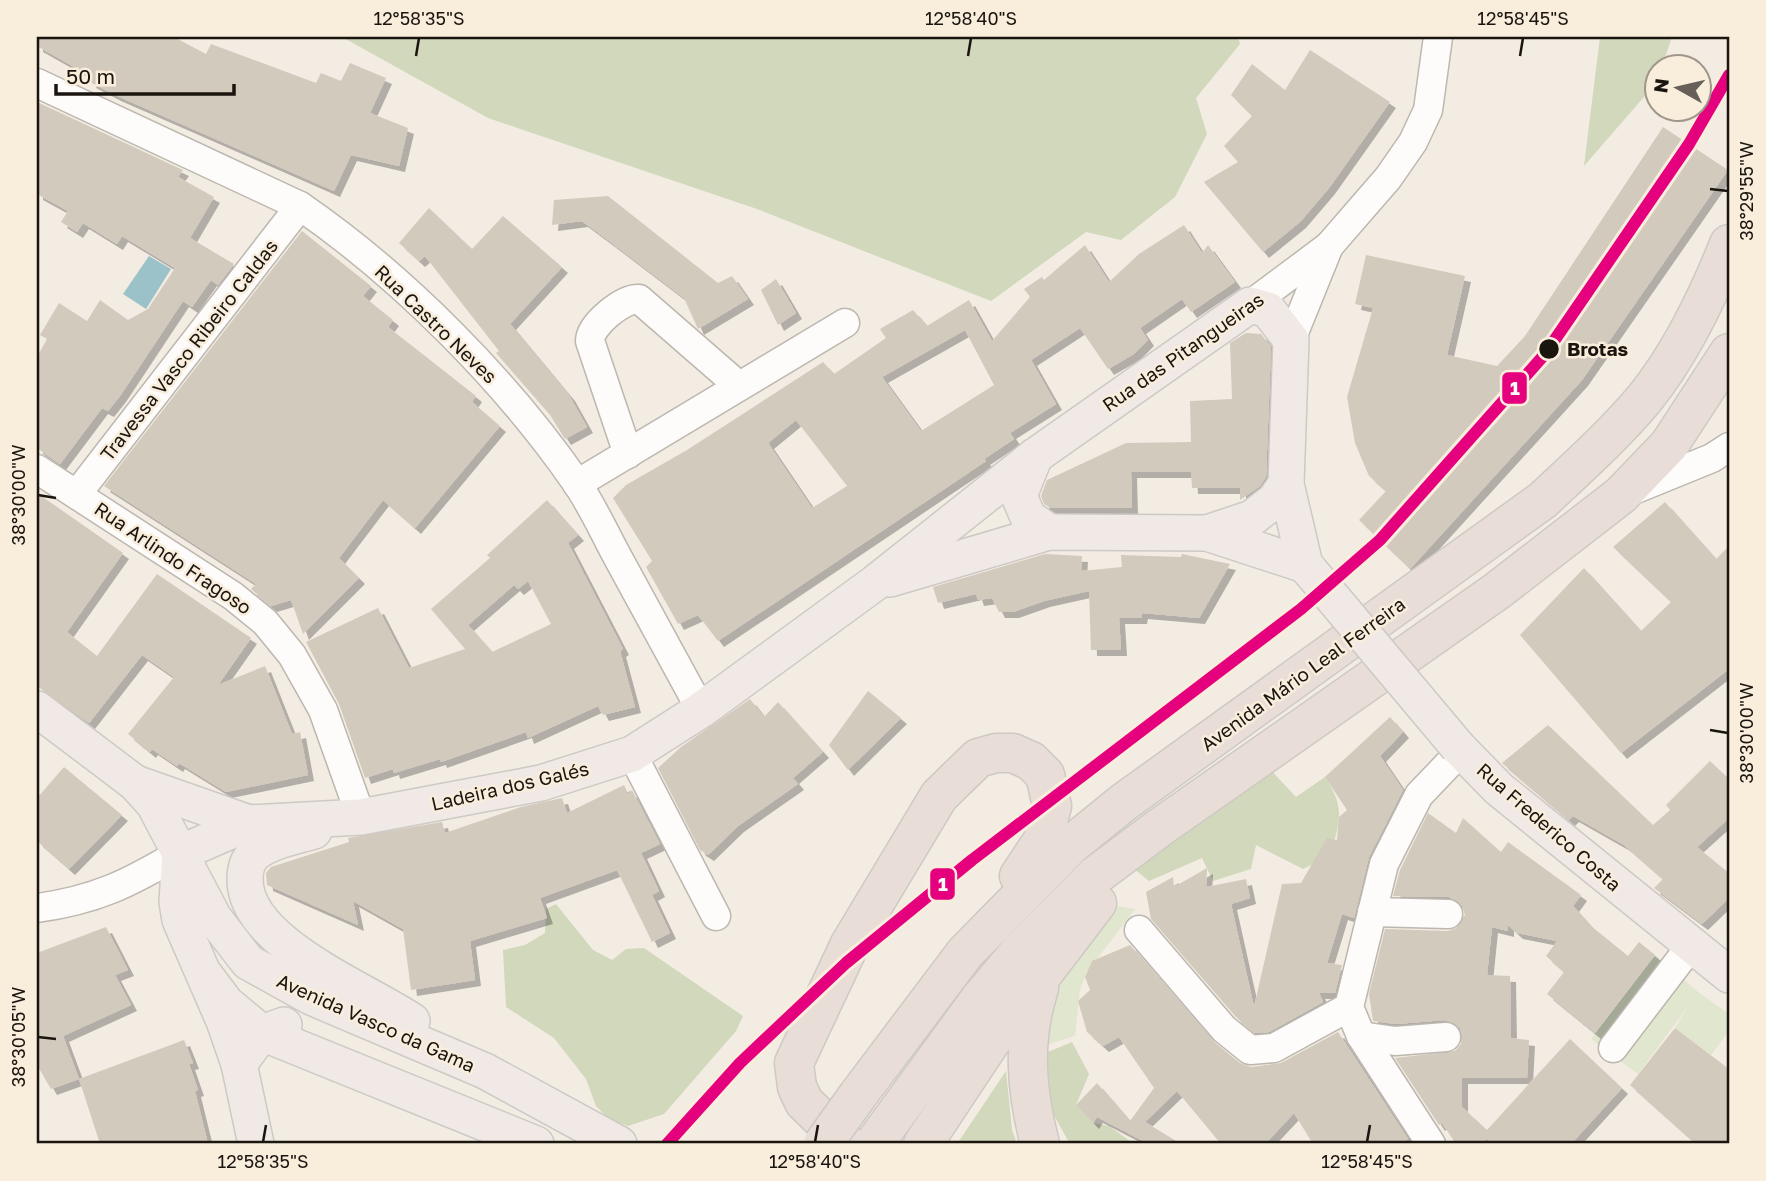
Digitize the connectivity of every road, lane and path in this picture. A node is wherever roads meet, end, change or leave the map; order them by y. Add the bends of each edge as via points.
1 (1438, 37) edge
2 (37, 83) edge
3 (300, 206) junction
4 (1729, 244) edge
5 (1329, 246) junction
6 (1250, 305) junction
7 (845, 323) dead end
8 (1291, 340) junction
9 (1729, 353) edge
10 (739, 387) junction
11 (1729, 447) edge
12 (628, 453) junction
13 (1035, 456) junction
14 (37, 468) edge
15 (577, 484) junction
16 (1286, 484) junction
17 (77, 494) junction
18 (1622, 495) junction
19 (1049, 532) junction
20 (1208, 533) junction
21 (1308, 568) junction
22 (875, 583) junction
23 (37, 709) edge
24 (701, 710) junction
25 (978, 738) dead end
26 (1460, 749) junction
27 (632, 754) junction
28 (135, 783) junction
29 (939, 796) junction
30 (361, 817) junction
31 (249, 823) junction
32 (1158, 828) junction
33 (180, 853) junction
34 (37, 908) edge
35 (1372, 912) junction
36 (1448, 914) dead end
37 (716, 916) dead end
38 (1139, 930) dead end
39 (1690, 947) junction
40 (964, 953) junction
41 (1045, 968) junction
42 (205, 975) junction
43 (1729, 975) edge
44 (1349, 1007) junction
45 (262, 1033) junction
46 (1361, 1036) junction
47 (1446, 1037) dead end
48 (1613, 1048) dead end
49 (239, 1064) junction
50 (485, 1071) junction
51 (551, 1105) junction
52 (883, 1131) edge
53 (928, 1138) edge
54 (256, 1144) edge
55 (536, 1144) edge
56 (620, 1144) edge
57 (823, 1144) edge
58 (847, 1144) edge
59 (1040, 1144) edge
60 (1431, 1144) edge

1 - 5 street, Rua das Pitangueiras via 1428,110 1413,142
2 - 3 street, Rua Castro Neves
3 - 15 street, Rua Castro Neves via 383,271 464,348 521,408
3 - 17 street, Travessa Vasco Ribeiro Caldas
4 - 40 highway, Avenida Mário Leal Ferreira via 1687,334 1646,396 1543,500 1124,802 1062,853
5 - 6 street, Rua das Pitangueiras
5 - 8 street, Rua das Pitangueiras
6 - 8 main road via 1268,310
6 - 13 main road, Rua das Pitangueiras
7 - 10 street
8 - 16 main road, Rua Frederico Costa
9 - 18 highway via 1669,445
10 - 12 street
10 - 12 street via 639,299 630,299 593,329 590,341
11 - 18 street
12 - 15 street
13 - 19 main road via 1019,496 1028,517
13 - 22 main road, Ladeira dos Galés
14 - 17 street, Rua Arlindo Fragoso
15 - 24 street, Rua Castro Neves
16 - 20 main road via 1275,500 1252,518
16 - 21 main road, Rua Frederico Costa
17 - 30 street, Rua Arlindo Fragoso via 233,596 278,635 323,710
18 - 32 highway via 1497,591
19 - 20 main road, Ladeira dos Galés
19 - 22 main road, Ladeira dos Galés
20 - 21 main road
21 - 26 main road, Rua Frederico Costa, bridge
22 - 24 main road, Ladeira dos Galés
23 - 28 main road
24 - 27 main road, Ladeira dos Galés
25 - 29 street
26 - 35 street via 1408,813 1384,864
26 - 39 main road, Rua Frederico Costa via 1499,789
27 - 30 main road, Ladeira dos Galés via 541,783
27 - 37 street
28 - 31 main road
28 - 33 main road, Avenida Vasco da Gama via 154,804
29 - 40 highway via 978,758 1013,753 1031,761 1045,775 1052,806 1043,840
29 - 58 highway via 850,944 794,1063 804,1101
30 - 31 main road, Ladeira dos Galés
30 - 50 main road via 253,855 246,867 248,898 292,949
31 - 33 main road, Ladeira dos Galés
32 - 41 highway
32 - 52 highway via 1095,876 1021,950
33 - 34 street via 108,893
33 - 42 main road via 180,920
33 - 50 main road, Avenida Vasco da Gama via 214,918 248,962 311,998
35 - 36 street
35 - 44 street
38 - 44 street via 1224,1029 1250,1050 1274,1048
39 - 43 main road, Rua Frederico Costa
39 - 48 street
40 - 57 highway, Avenida Mário Leal Ferreira, bridge
41 - 53 highway
41 - 59 highway via 1032,1010 1026,1072
42 - 45 main road via 226,1003
42 - 49 main road
44 - 46 street
45 - 49 main road
45 - 51 main road via 280,1025 299,1025 395,1060
45 - 55 main road
46 - 47 street via 1395,1041
46 - 60 street
49 - 54 main road
50 - 51 main road, Avenida Vasco da Gama
51 - 56 main road, Avenida Vasco da Gama

